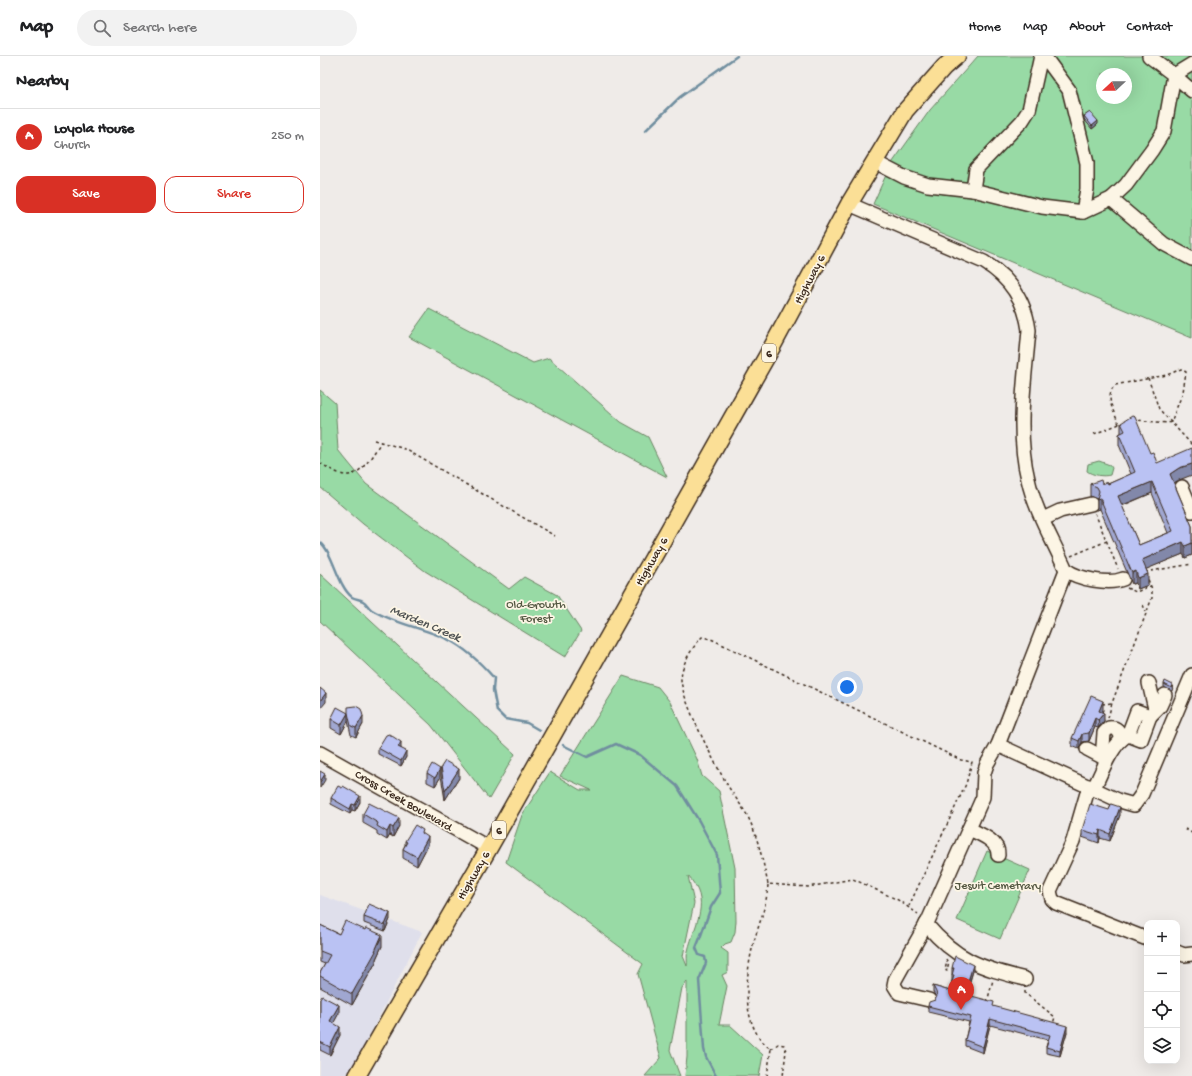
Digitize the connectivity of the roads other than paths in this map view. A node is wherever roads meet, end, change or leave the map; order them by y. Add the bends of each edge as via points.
1 (957, 56) edge
2 (1041, 56) edge
3 (1044, 56) edge
4 (1149, 56) edge
5 (1192, 64) edge
6 (1174, 75) junction
7 (1192, 91) edge
8 (875, 162) junction
9 (973, 190) junction
10 (1111, 199) junction
11 (849, 204) junction
12 (1083, 212) junction
13 (1192, 259) edge
14 (1182, 487) dead end
15 (1092, 506) road end
16 (1192, 511) edge
17 (1043, 519) junction
18 (1066, 570) junction
19 (1121, 575) road end
20 (1192, 675) edge
21 (1149, 683) dead end
22 (1165, 695) dead end
23 (1152, 713) junction
24 (1125, 737) junction
25 (998, 745) junction
26 (1087, 749) dead end
27 (320, 753) edge
28 (1106, 759) junction
29 (1092, 787) junction
30 (969, 829) junction
31 (488, 848) junction
32 (998, 855) dead end
33 (927, 923) junction
34 (1144, 938) edge
35 (1180, 953) edge
36 (1192, 954) edge
37 (1024, 979) dead end
38 (929, 1000) edge
39 (357, 1076) edge

1 - 8 main road, Highway 6 / 6 via 905,111
2 - 9 street via 1029,110 1022,121 976,169
3 - 12 street via 1070,90 1087,163 1087,189
4 - 6 street
5 - 6 street
6 - 7 street
6 - 10 street via 1164,131 1140,168
8 - 9 street via 921,183
8 - 11 main road, Highway 6 / 6
9 - 12 street via 1042,207
10 - 12 street
10 - 13 street via 1164,244
11 - 17 street via 984,262 1004,276 1018,295 1029,330 1022,426 1024,460 1028,480
11 - 31 main road, Highway 6 / 6 via 769,352
14 - 16 street
15 - 17 street via 1060,511
17 - 18 street
18 - 19 street via 1074,576 1115,582
18 - 25 street
20 - 29 street via 1142,794 1134,805
21 - 23 street
22 - 23 street via 1160,706
23 - 24 street via 1137,711
24 - 28 street
24 - 28 street via 1119,730 1109,728 1103,736
25 - 29 street
25 - 30 street via 987,764 983,797
26 - 28 street
27 - 31 street, Cross Creek Boulevard
28 - 29 street
29 - 34 street via 1073,841 1050,891 1051,896 1056,902
30 - 32 street via 994,844
30 - 33 street
31 - 39 main road, Highway 6 / 6
33 - 37 street via 946,945 969,961 986,969
33 - 38 street via 894,985 899,993
35 - 36 street

